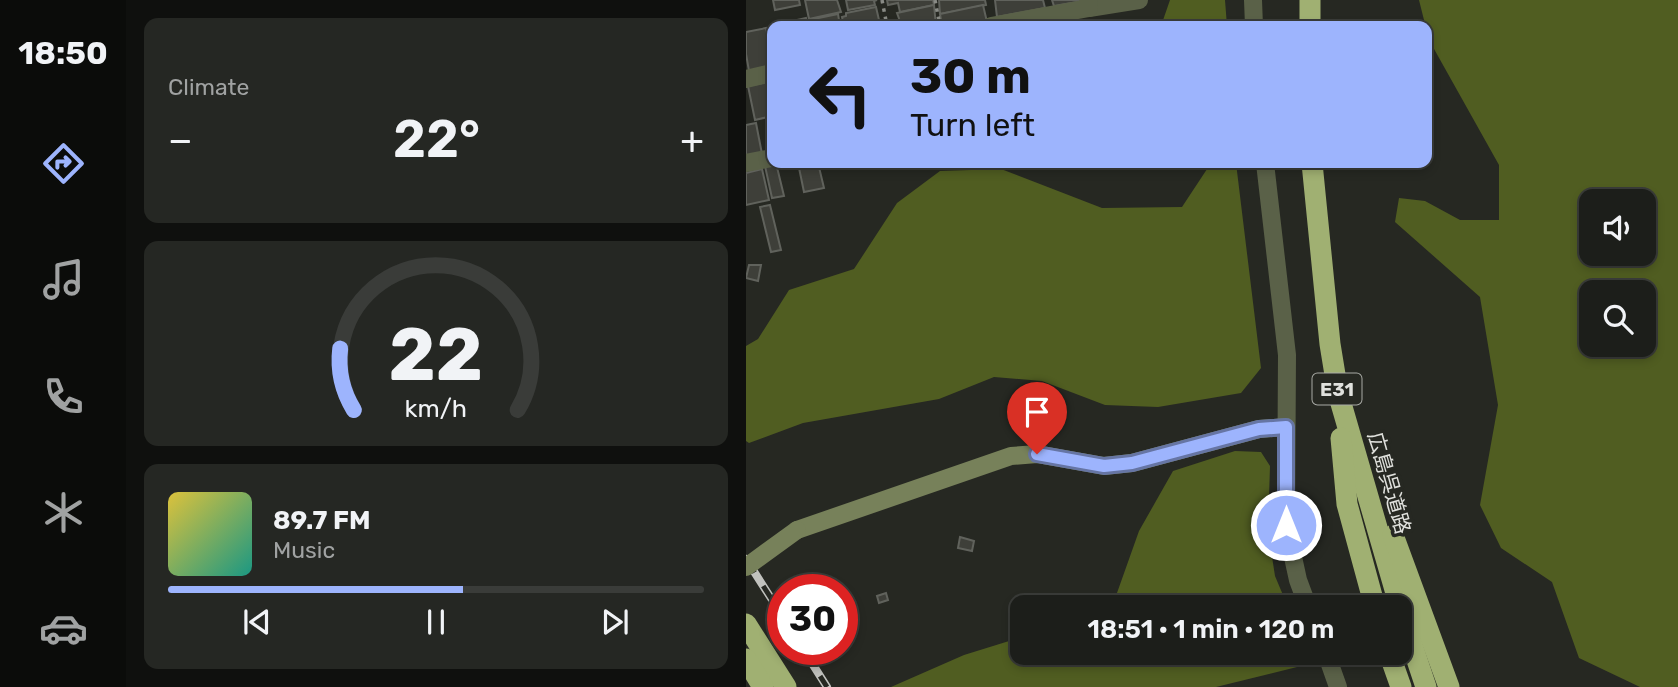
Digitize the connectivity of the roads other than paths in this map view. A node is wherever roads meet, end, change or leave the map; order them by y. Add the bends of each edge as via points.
1 (1139, 0) edge
2 (1253, 0) edge
3 (1310, 0) edge
4 (1088, 4) edge
5 (1045, 21) edge
6 (1254, 21) edge
7 (1310, 21) edge
8 (767, 74) edge
9 (746, 79) edge
10 (767, 159) edge
11 (746, 163) edge
12 (1266, 168) edge
13 (1312, 168) edge
14 (1330, 344) junction
15 (1338, 393) junction
16 (1286, 427) junction
17 (746, 566) edge
18 (1304, 595) edge
19 (1372, 595) edge
20 (1396, 595) edge
21 (746, 624) edge
22 (1412, 644) edge
23 (746, 659) edge
24 (1330, 665) edge
25 (1393, 665) edge
26 (763, 687) edge
27 (786, 687) edge
28 (1338, 687) edge
29 (1401, 687) edge
30 (1426, 687) edge
31 (1449, 687) edge

1 - 4 street
2 - 6 street
3 - 7 highway
4 - 5 street
8 - 9 street
10 - 11 street
12 - 16 street via 1287,355
13 - 14 highway, 広島呉道路 / E31
14 - 15 highway, 広島呉道路 / E31
14 - 31 highway
15 - 19 highway via 1347,504
15 - 20 highway, 広島呉道路 / E31
16 - 17 street, bridge via 1259,429 1132,463 1104,466 1037,454 1011,456 797,530
16 - 18 street via 1286,525
21 - 27 highway
22 - 30 highway, 広島呉道路 / E31
23 - 26 highway
24 - 28 street
25 - 29 highway

